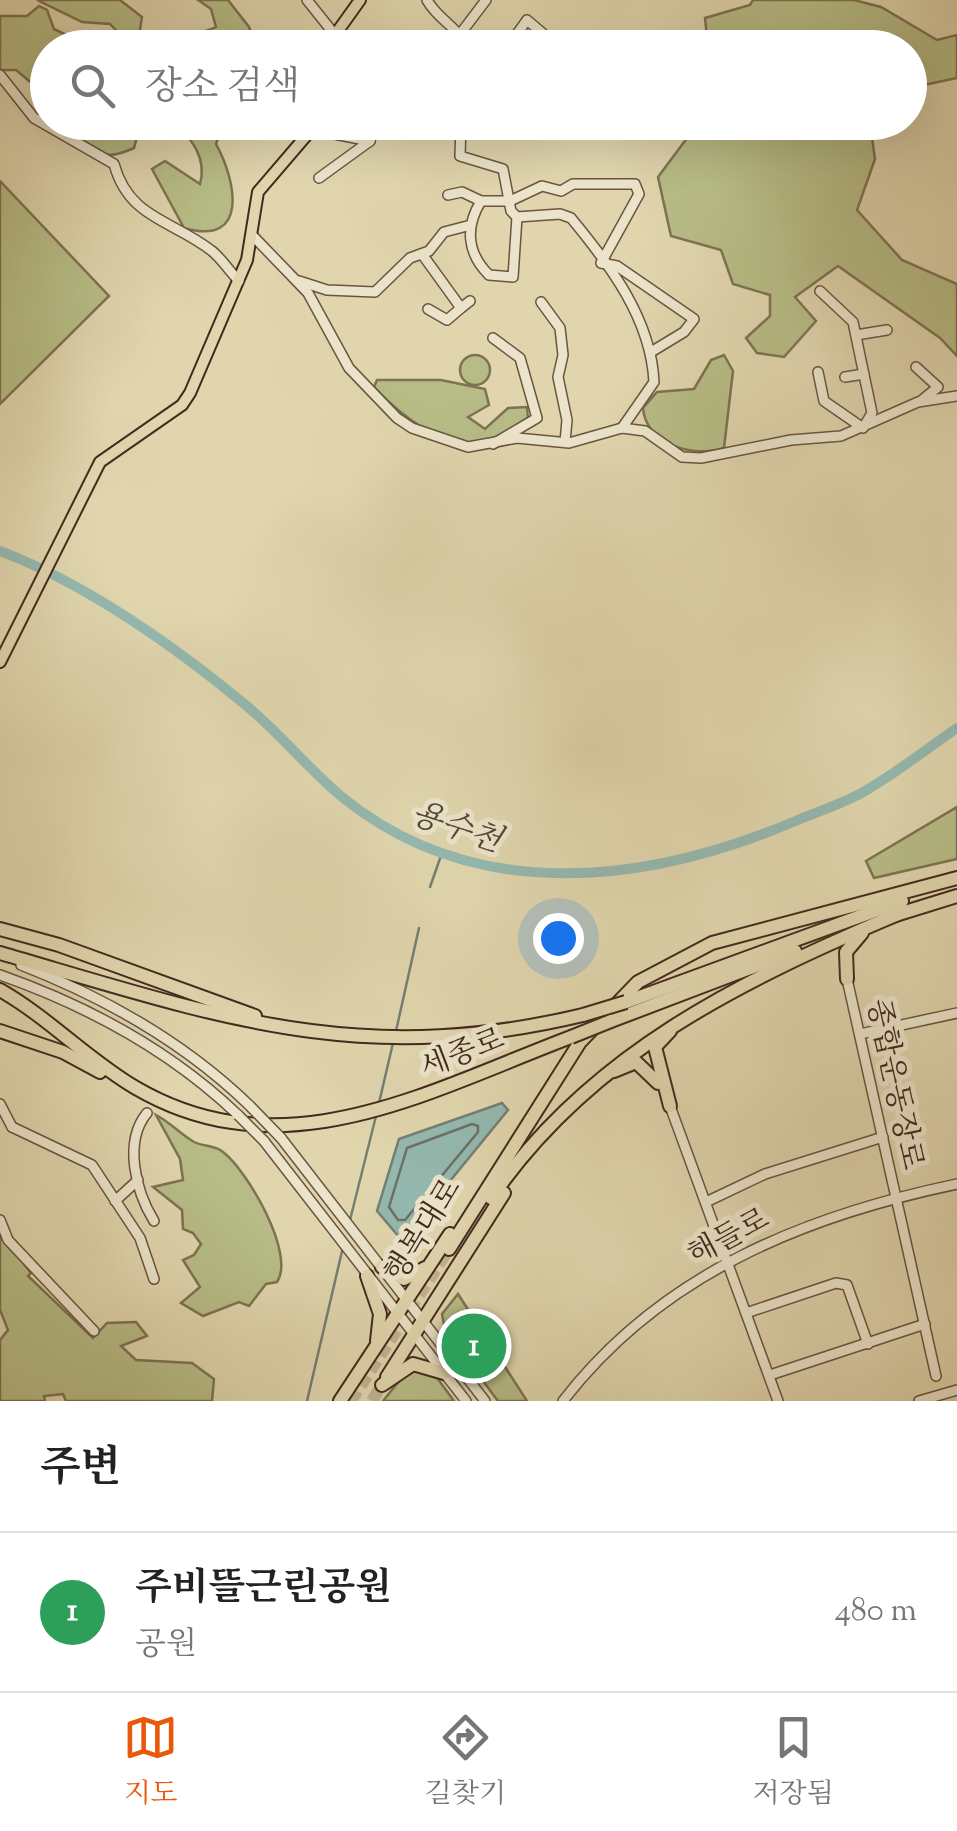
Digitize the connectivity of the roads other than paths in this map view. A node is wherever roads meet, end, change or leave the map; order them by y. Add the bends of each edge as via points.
1 (308, 0) edge
2 (360, 0) edge
3 (427, 0) edge
4 (486, 0) edge
5 (328, 30) edge
6 (342, 30) edge
7 (457, 30) edge
8 (463, 30) edge
9 (519, 30) edge
10 (538, 30) edge
11 (0, 75) edge
12 (30, 113) edge
13 (72, 140) edge
14 (304, 140) edge
15 (366, 140) edge
16 (460, 140) edge
17 (370, 141) joint
18 (319, 178) dead end
19 (448, 195) dead end
20 (510, 200) junction
21 (481, 202) junction
22 (517, 217) junction
23 (471, 225) junction
24 (252, 236) junction
25 (422, 254) junction
26 (601, 262) junction
27 (297, 280) junction
28 (239, 281) junction
29 (820, 291) dead end
30 (470, 301) dead end
31 (541, 302) dead end
32 (461, 308) junction
33 (428, 309) dead end
34 (887, 330) dead end
35 (856, 335) junction
36 (493, 338) dead end
37 (651, 352) junction
38 (916, 367) dead end
39 (818, 372) dead end
40 (864, 374) junction
41 (845, 377) dead end
42 (957, 396) edge
43 (918, 402) junction
44 (636, 410) junction
45 (622, 428) junction
46 (862, 428) junction
47 (645, 431) junction
48 (565, 442) junction
49 (492, 446) junction
50 (0, 662) edge
51 (957, 881) edge
52 (957, 896) edge
53 (896, 914) junction
54 (870, 926) junction
55 (0, 929) edge
56 (810, 953) junction
57 (0, 955) edge
58 (0, 976) edge
59 (847, 978) junction
60 (0, 990) edge
61 (957, 1012) edge
62 (692, 1013) junction
63 (0, 1031) edge
64 (860, 1034) junction
65 (350, 1037) junction
66 (594, 1082) junction
67 (165, 1103) junction
68 (0, 1104) edge
69 (670, 1106) junction
70 (147, 1112) dead end
71 (12, 1127) junction
72 (0, 1134) edge
73 (884, 1138) junction
74 (138, 1180) junction
75 (957, 1184) edge
76 (896, 1197) junction
77 (115, 1201) junction
78 (706, 1202) junction
79 (0, 1220) edge
80 (154, 1221) dead end
81 (449, 1252) junction
82 (728, 1260) junction
83 (382, 1267) junction
84 (367, 1276) junction
85 (154, 1279) dead end
86 (407, 1302) junction
87 (746, 1313) junction
88 (397, 1316) junction
89 (422, 1318) junction
90 (924, 1324) junction
91 (94, 1331) dead end
92 (412, 1333) junction
93 (868, 1344) junction
94 (369, 1356) junction
95 (444, 1373) junction
96 (770, 1375) junction
97 (936, 1376) junction
98 (384, 1381) junction
99 (957, 1390) edge
100 (563, 1400) edge
101 (340, 1401) edge
102 (466, 1401) edge
103 (485, 1401) edge
104 (778, 1401) edge
105 (920, 1401) edge

1 - 5 street
2 - 6 main road
3 - 7 street
4 - 8 street
9 - 10 street via 526,20
11 - 12 street
13 - 28 street via 114,164 119,186 132,201 214,252
14 - 24 main road via 258,192
15 - 17 street
16 - 20 street via 460,156 503,169
17 - 18 street
19 - 21 street via 462,192
20 - 21 street
20 - 22 street
20 - 26 street via 542,186 561,191 573,184 630,182 639,194
21 - 23 street
22 - 23 street via 513,277 488,275 471,251
22 - 26 street via 571,218
23 - 25 street via 444,232
24 - 27 street
24 - 28 main road
25 - 27 street via 375,292 327,290
25 - 32 street
26 - 37 street via 634,305
26 - 37 street via 691,313 684,332
27 - 49 street via 349,368 397,418 454,443
28 - 50 main road via 182,405 100,462
29 - 35 street via 854,322
30 - 32 street
31 - 48 street via 560,328
32 - 33 street via 447,320
34 - 35 street
35 - 40 street
36 - 49 street via 520,358 536,418
37 - 44 street via 654,382
38 - 43 street via 938,388
39 - 46 street via 824,401
40 - 41 street
40 - 46 street via 872,413
42 - 43 street
43 - 46 street
44 - 45 street
44 - 47 street
45 - 47 street
45 - 48 street
46 - 47 street via 701,458 682,457
48 - 49 street via 517,438
51 - 65 highway, 세종로, bridge via 583,1015 480,1036
51 - 81 highway via 688,952 618,999 580,1042
52 - 53 highway, 세종로
53 - 54 highway
53 - 67 highway, 세종로, bridge via 353,1118 235,1124
54 - 56 highway
54 - 59 highway via 846,952
55 - 65 highway via 254,1016
56 - 59 highway via 832,957
56 - 62 highway
57 - 65 highway, 세종로 via 209,1014
57 - 83 street, bridge via 86,993 182,1048 281,1138
58 - 84 street, bridge via 106,1020 171,1060 264,1142
59 - 64 street, 종합운동장로
60 - 67 highway, 세종로
61 - 64 street
62 - 66 highway
62 - 69 highway via 655,1048
63 - 67 highway via 63,1052
64 - 73 street, 종합운동장로
66 - 69 highway via 636,1062 654,1074
66 - 81 highway, 행복대로
68 - 71 street
69 - 78 street
70 - 74 street via 133,1168
71 - 72 street
71 - 77 street via 86,1161
73 - 76 street, 종합운동장로
73 - 78 street via 765,1174
74 - 77 street
74 - 80 street
75 - 76 street, 해들로
76 - 82 street, 해들로 via 811,1222
76 - 90 street, 종합운동장로
77 - 85 street via 140,1238
78 - 82 street
79 - 91 street via 8,1240
81 - 83 highway via 404,1280
81 - 86 highway, 행복대로
81 - 89 highway, 행복대로
82 - 87 street
82 - 100 street, 해들로 via 638,1321
83 - 86 street
84 - 88 street
84 - 94 highway via 380,1314
86 - 88 highway, 행복대로
86 - 89 street
87 - 93 street via 836,1283 847,1286
87 - 96 street
88 - 92 street
88 - 94 highway, 행복대로
89 - 92 highway, 행복대로
89 - 103 street
90 - 93 street
90 - 97 street, 종합운동장로
92 - 95 street
92 - 98 highway, 행복대로
93 - 96 street
94 - 98 highway via 384,1362
94 - 101 highway, 행복대로
95 - 98 highway via 413,1364
95 - 102 street
96 - 104 street
97 - 99 street
97 - 105 street
99 - 105 street

